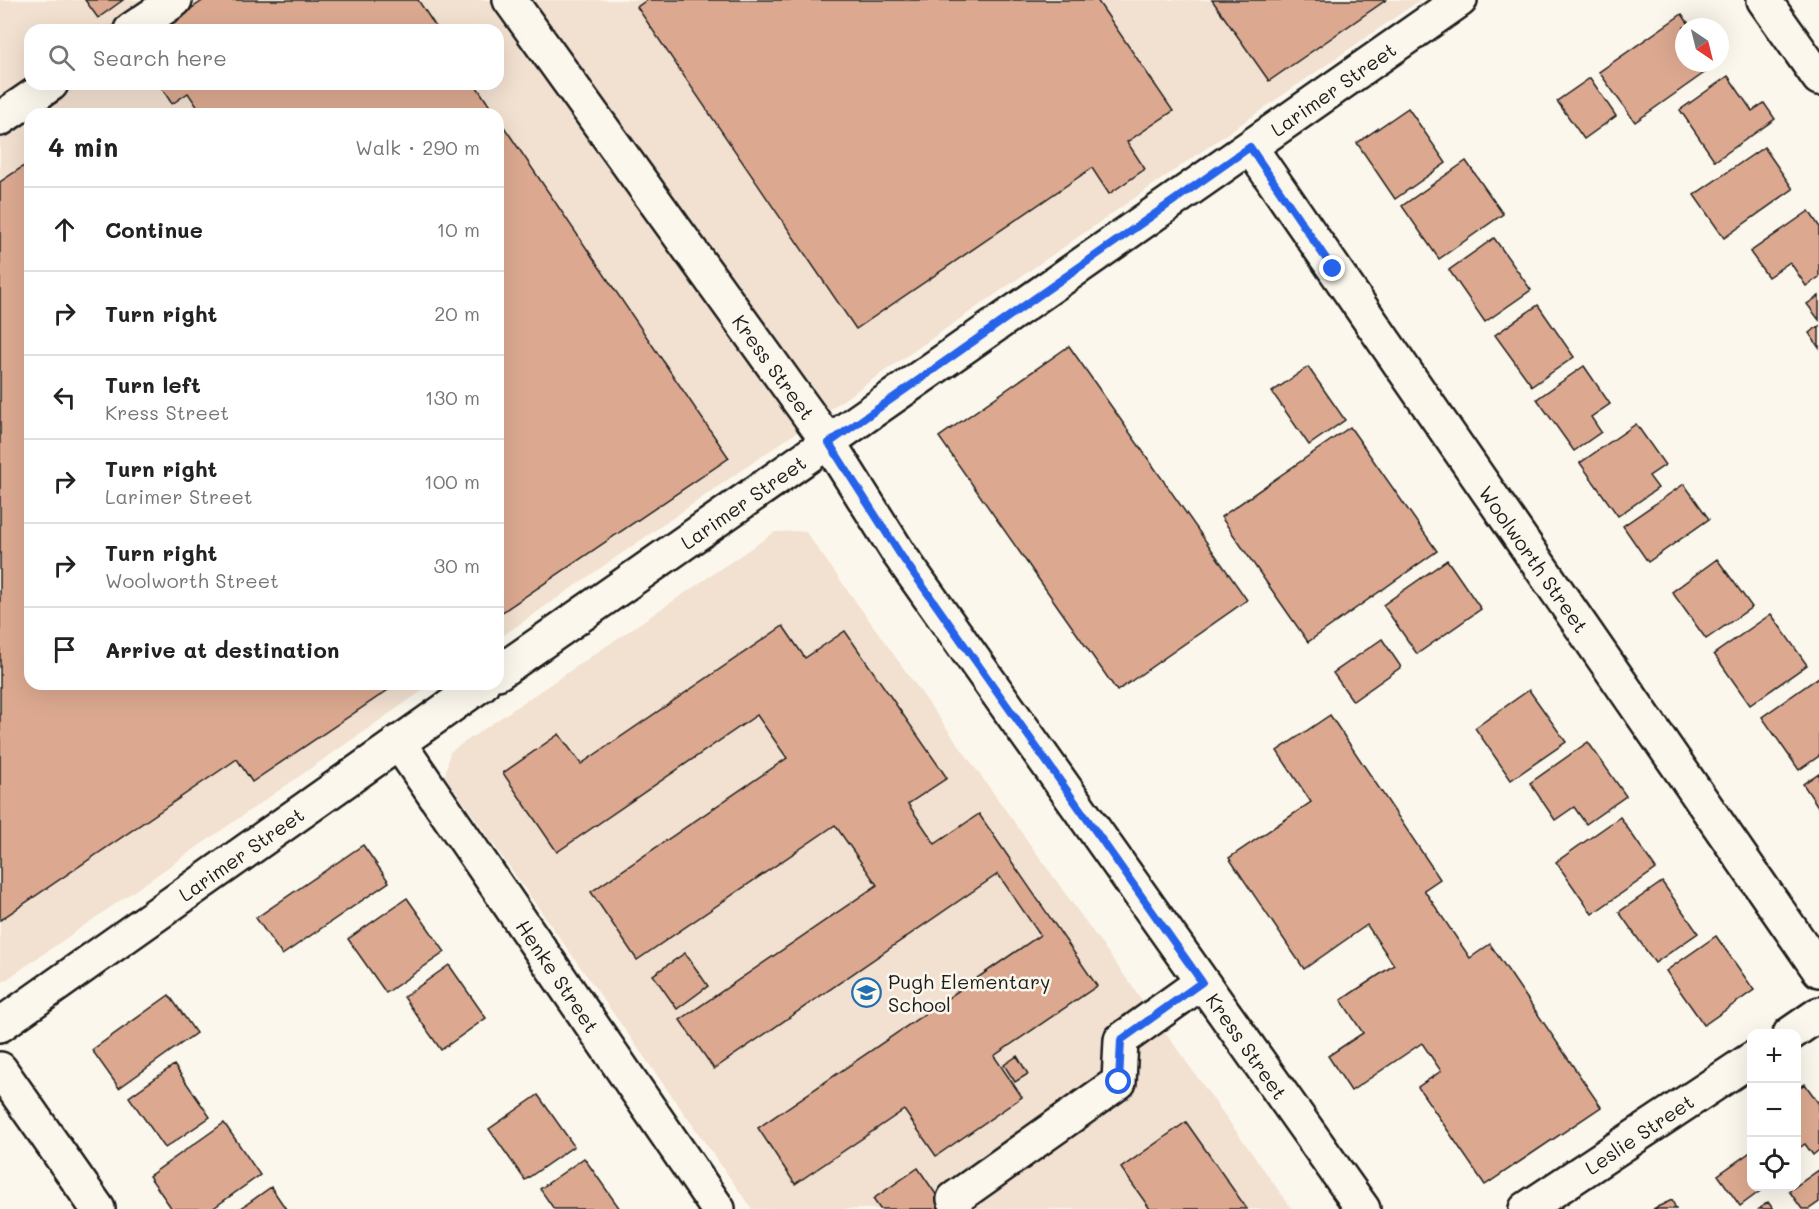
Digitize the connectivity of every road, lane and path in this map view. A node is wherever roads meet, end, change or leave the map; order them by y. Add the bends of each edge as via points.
1 (175, 0) edge
2 (510, 0) edge
3 (1460, 0) edge
4 (1764, 0) edge
5 (140, 24) edge
6 (1819, 78) edge
7 (42, 90) edge
8 (0, 119) edge
9 (1250, 147) junction
10 (829, 443) junction
11 (504, 669) edge
12 (473, 690) edge
13 (398, 742) junction
14 (1819, 969) edge
15 (1202, 982) junction
16 (1819, 1014) edge
17 (0, 1025) edge
18 (1797, 1029) edge
19 (1747, 1062) edge
20 (0, 1069) edge
21 (954, 1199) dead end
22 (98, 1209) edge
23 (718, 1209) edge
24 (1363, 1209) edge
25 (1526, 1209) edge

1 - 5 street
2 - 10 street, Kress Street
3 - 9 street, Larimer Street
4 - 6 street
7 - 8 street
9 - 10 street, Larimer Street
9 - 14 street, Woolworth Street
10 - 11 street, Larimer Street
10 - 15 street, Kress Street via 900,554
12 - 13 street, Larimer Street
13 - 17 street, Larimer Street
13 - 23 street, Henke Street
15 - 21 street via 1121,1040 1119,1082
15 - 24 street, Kress Street
16 - 18 street
19 - 25 street, Leslie Street
20 - 22 street

